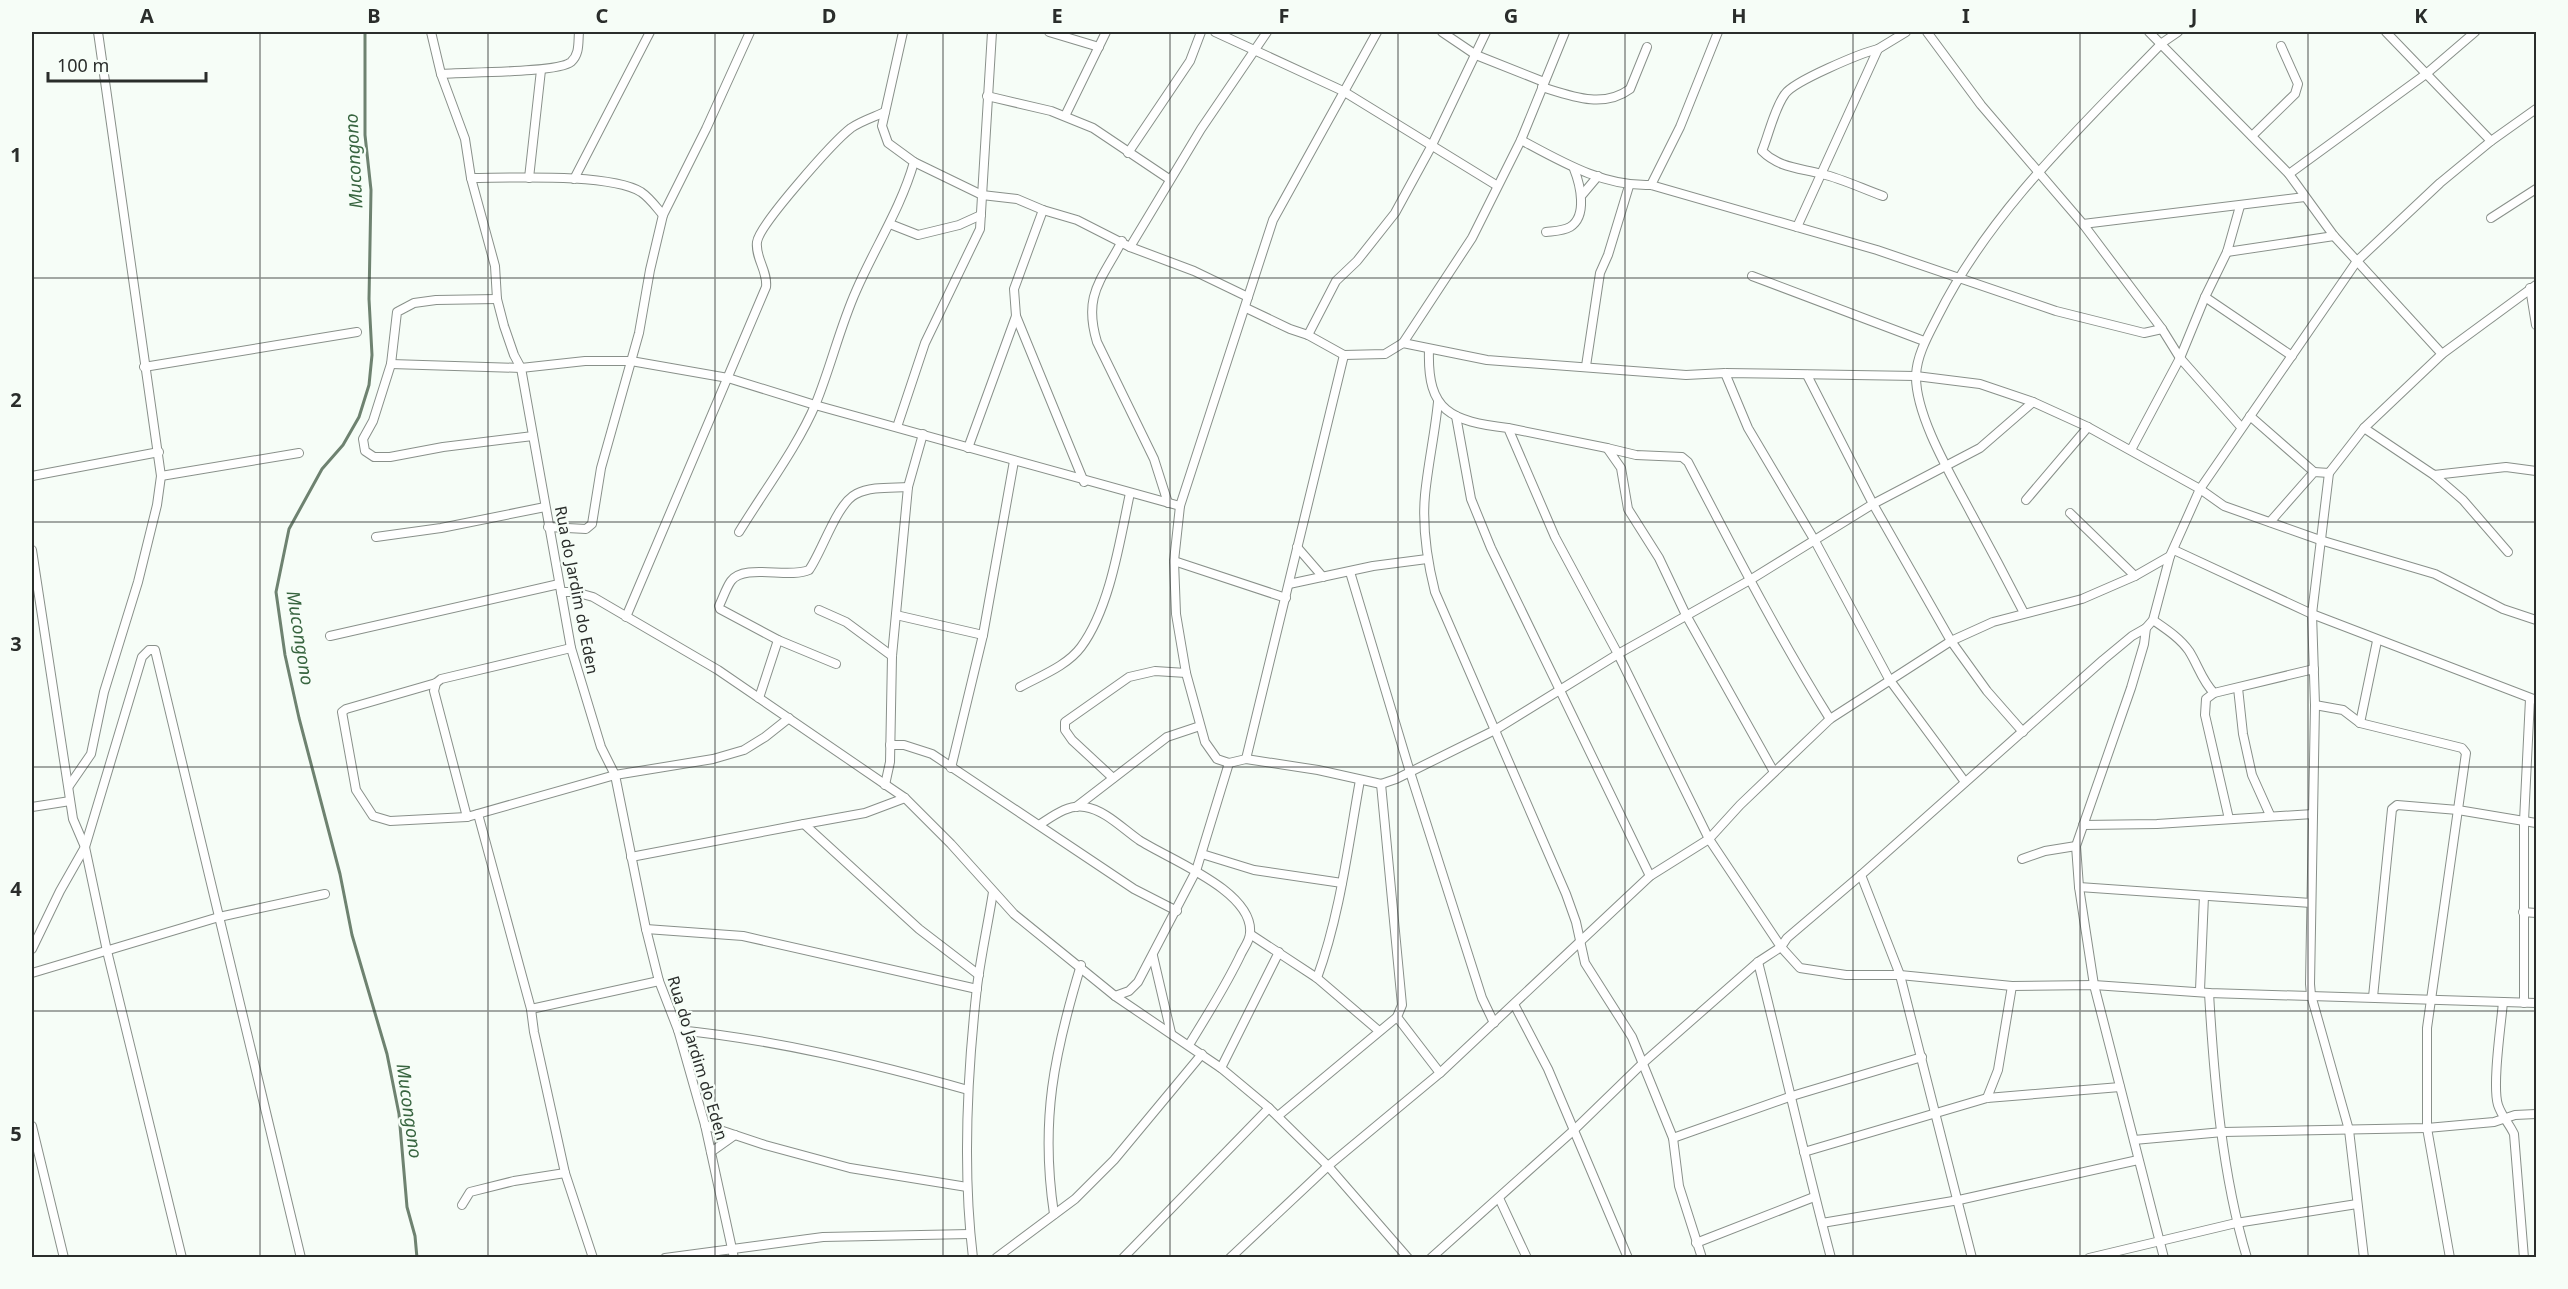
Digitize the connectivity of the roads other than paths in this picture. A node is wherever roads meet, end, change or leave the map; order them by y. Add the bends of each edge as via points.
1 (98, 32) edge
2 (430, 32) edge
3 (579, 32) edge
4 (650, 32) edge
5 (750, 32) edge
6 (903, 32) edge
7 (992, 32) edge
8 (1049, 32) edge
9 (1106, 32) edge
10 (1201, 32) edge
11 (1215, 32) edge
12 (1267, 32) edge
13 (1377, 32) edge
14 (1442, 32) edge
15 (1486, 32) edge
16 (1565, 32) edge
17 (1718, 32) edge
18 (1906, 32) edge
19 (1939, 32) edge
20 (2149, 32) edge
21 (2178, 32) edge
22 (2386, 32) edge
23 (2475, 32) edge
24 (1929, 34) edge
25 (2162, 43) junction
26 (2281, 46) dead end
27 (1647, 47) dead end
28 (1100, 48) junction
29 (1878, 49) junction
30 (1256, 50) junction
31 (1476, 55) junction
32 (542, 70) junction
33 (441, 74) junction
34 (2426, 74) junction
35 (1543, 85) junction
36 (1343, 92) junction
37 (987, 96) junction
38 (2536, 109) edge
39 (885, 112) junction
40 (1065, 116) junction
41 (2252, 136) junction
42 (1521, 140) junction
43 (2491, 141) junction
44 (1431, 147) junction
45 (1128, 153) junction
46 (914, 162) junction
47 (1574, 168) junction
48 (2038, 171) junction
49 (1821, 173) junction
50 (2289, 174) junction
51 (1598, 176) junction
52 (471, 178) junction
53 (529, 178) junction
54 (574, 179) junction
55 (1169, 179) junction
56 (1651, 185) junction
57 (1497, 186) junction
58 (1629, 186) junction
59 (2536, 189) edge
60 (982, 195) junction
61 (1582, 195) junction
62 (1883, 196) dead end
63 (2305, 197) junction
64 (2240, 206) junction
65 (1043, 210) junction
66 (663, 215) junction
67 (981, 216) junction
68 (2491, 218) dead end
69 (890, 224) junction
70 (2082, 224) junction
71 (1797, 227) junction
72 (1546, 232) dead end
73 (2334, 236) junction
74 (1122, 241) junction
75 (1130, 247) junction
76 (2227, 252) junction
77 (2357, 261) junction
78 (1752, 276) dead end
79 (1957, 278) junction
80 (2533, 287) edge
81 (1248, 297) junction
82 (2205, 297) junction
83 (497, 299) junction
84 (1246, 308) junction
85 (1016, 316) junction
86 (2536, 324) edge
87 (2162, 329) junction
88 (357, 332) dead end
89 (1308, 335) junction
90 (1924, 341) junction
91 (1403, 343) junction
92 (1429, 350) junction
93 (2442, 354) junction
94 (1344, 356) junction
95 (2292, 356) junction
96 (2180, 358) junction
97 (631, 361) junction
98 (391, 364) junction
99 (1586, 366) junction
100 (144, 367) junction
101 (521, 368) junction
102 (1725, 373) junction
103 (1807, 375) junction
104 (1916, 376) junction
105 (728, 378) junction
106 (1438, 402) junction
107 (2033, 402) junction
108 (815, 405) junction
109 (1456, 416) junction
110 (2250, 416) junction
111 (2088, 427) junction
112 (897, 428) junction
113 (1508, 428) junction
114 (2241, 428) junction
115 (2364, 429) junction
116 (923, 434) junction
117 (533, 436) junction
118 (968, 448) junction
119 (1607, 448) junction
120 (2130, 450) junction
121 (159, 453) junction
122 (299, 453) dead end
123 (1014, 462) junction
124 (1946, 466) junction
125 (2536, 471) edge
126 (2314, 472) junction
127 (2328, 473) junction
128 (2434, 475) junction
129 (32, 476) edge
130 (161, 476) junction
131 (1084, 482) junction
132 (908, 487) junction
133 (2200, 489) junction
134 (1130, 493) junction
135 (2026, 500) dead end
136 (1167, 503) junction
137 (1873, 504) junction
138 (1180, 506) junction
139 (545, 507) junction
140 (2070, 513) dead end
141 (2271, 522) junction
142 (548, 527) junction
143 (739, 532) dead end
144 (376, 537) dead end
145 (2320, 540) junction
146 (1815, 541) junction
147 (1297, 547) junction
148 (32, 550) edge
149 (2508, 552) dead end
150 (2172, 553) junction
151 (1427, 559) junction
152 (1174, 561) junction
153 (1350, 572) junction
154 (2134, 576) junction
155 (1323, 577) junction
156 (1750, 580) junction
157 (1289, 584) junction
158 (560, 588) junction
159 (1286, 598) junction
160 (819, 610) dead end
161 (2024, 613) junction
162 (2312, 614) junction
163 (896, 615) junction
164 (1686, 615) junction
165 (626, 617) junction
166 (2153, 620) junction
167 (2536, 620) edge
168 (2146, 628) junction
169 (983, 635) junction
170 (330, 636) dead end
171 (778, 640) junction
172 (1951, 641) junction
173 (2377, 641) junction
174 (571, 648) junction
175 (1618, 654) junction
176 (892, 656) junction
177 (836, 664) dead end
178 (2314, 669) junction
179 (1186, 673) junction
180 (1888, 679) junction
181 (435, 683) junction
182 (1020, 687) dead end
183 (2238, 688) junction
184 (1560, 691) junction
185 (2214, 693) junction
186 (759, 698) junction
187 (2533, 699) edge
188 (2315, 705) junction
189 (789, 718) junction
190 (1830, 719) junction
191 (2360, 723) junction
192 (1200, 726) junction
193 (1495, 730) junction
194 (2023, 732) junction
195 (890, 745) junction
196 (1246, 759) junction
197 (1229, 763) junction
198 (951, 768) junction
199 (1410, 772) junction
200 (1774, 772) junction
201 (615, 775) junction
202 (1113, 778) junction
203 (1360, 780) junction
204 (1965, 782) junction
205 (1381, 784) junction
206 (885, 785) junction
207 (69, 786) junction
208 (905, 798) junction
209 (70, 801) junction
210 (32, 807) edge
211 (1076, 807) junction
212 (2458, 810) junction
213 (478, 814) junction
214 (2313, 814) junction
215 (2270, 815) junction
216 (466, 817) junction
217 (2229, 819) junction
218 (2524, 821) junction
219 (2536, 823) edge
220 (804, 824) junction
221 (1039, 825) junction
222 (2082, 825) junction
223 (1708, 839) junction
224 (2076, 846) junction
225 (85, 847) junction
226 (1202, 854) junction
227 (631, 856) junction
228 (2022, 859) dead end
229 (1196, 871) junction
230 (1861, 875) junction
231 (1650, 876) junction
232 (1342, 883) junction
233 (2079, 887) junction
234 (993, 892) junction
235 (325, 894) dead end
236 (2204, 896) junction
237 (2311, 903) junction
238 (1177, 911) junction
239 (2523, 912) junction
240 (2536, 913) edge
241 (219, 917) junction
242 (646, 929) junction
243 (1250, 934) junction
244 (1579, 943) junction
245 (1780, 947) junction
246 (32, 949) edge
247 (107, 951) junction
248 (1279, 952) junction
249 (1153, 956) junction
250 (1758, 963) junction
251 (1081, 965) junction
252 (32, 973) edge
253 (979, 975) junction
254 (1900, 975) junction
255 (1317, 978) junction
256 (659, 981) junction
257 (2094, 985) junction
258 (2012, 986) junction
259 (977, 989) junction
260 (2200, 990) junction
261 (2210, 993) junction
262 (2311, 995) junction
263 (1115, 996) junction
264 (2373, 997) junction
265 (2431, 999) junction
266 (2503, 1002) junction
267 (2524, 1003) junction
268 (2536, 1003) edge
269 (1515, 1006) junction
270 (531, 1009) junction
271 (1397, 1017) junction
272 (1494, 1023) junction
273 (678, 1030) junction
274 (1379, 1031) junction
275 (1171, 1033) junction
276 (1189, 1045) junction
277 (1202, 1054) junction
278 (1922, 1057) junction
279 (1643, 1063) junction
280 (1221, 1068) junction
281 (1440, 1073) junction
282 (2120, 1087) junction
283 (968, 1090) junction
284 (1792, 1096) junction
285 (1987, 1098) junction
286 (1269, 1108) junction
287 (1937, 1114) junction
288 (2536, 1114) edge
289 (1278, 1116) junction
290 (2504, 1119) junction
291 (705, 1125) junction
292 (32, 1126) edge
293 (2427, 1128) junction
294 (1574, 1130) junction
295 (2349, 1130) junction
296 (2223, 1132) junction
297 (735, 1135) junction
298 (1673, 1138) junction
299 (2134, 1140) junction
300 (711, 1152) junction
301 (1804, 1152) junction
302 (2138, 1160) junction
303 (1328, 1166) junction
304 (565, 1173) junction
305 (967, 1187) junction
306 (1814, 1197) junction
307 (1499, 1198) junction
308 (1959, 1200) junction
309 (2357, 1204) junction
310 (462, 1205) dead end
311 (1054, 1214) junction
312 (1822, 1223) junction
313 (2236, 1223) junction
314 (970, 1234) junction
315 (2159, 1240) junction
316 (1696, 1243) junction
317 (733, 1254) edge
318 (64, 1257) edge
319 (182, 1257) edge
320 (301, 1257) edge
321 (593, 1257) edge
322 (665, 1257) edge
323 (973, 1257) edge
324 (996, 1257) edge
325 (1123, 1257) edge
326 (1231, 1257) edge
327 (1408, 1257) edge
328 (1431, 1257) edge
329 (1527, 1257) edge
330 (1628, 1257) edge
331 (1702, 1257) edge
332 (1831, 1257) edge
333 (1972, 1257) edge
334 (2089, 1257) edge
335 (2164, 1257) edge
336 (2247, 1257) edge
337 (2364, 1257) edge
338 (2450, 1257) edge
339 (2524, 1257) edge

1 - 100 street
2 - 33 street, Rua do Jardim do Eden
3 - 32 street via 575,58 569,64
4 - 54 street
5 - 66 street
6 - 39 street
7 - 37 street
8 - 28 street
9 - 28 street
10 - 45 street via 1190,61
11 - 30 street
12 - 30 street
13 - 36 street
14 - 31 street
15 - 31 street
16 - 35 street
17 - 56 street via 1680,127
18 - 29 street
19 - 24 street
20 - 25 street
21 - 25 street
22 - 34 street
23 - 34 street
24 - 48 street via 1981,105
25 - 41 street
25 - 48 street
26 - 41 street via 2298,84 2295,94
27 - 35 street via 1630,89 1615,97 1594,101
28 - 40 street
29 - 49 street
29 - 49 street via 1857,54 1791,88 1781,102 1762,151 1796,170
30 - 36 street
30 - 55 street
31 - 35 street
31 - 44 street
32 - 33 street
32 - 53 street
33 - 52 street, Rua do Jardim do Eden via 465,139
34 - 43 street
34 - 50 street
35 - 42 street
36 - 44 street
36 - 81 street via 1273,220
37 - 40 street
37 - 60 street
38 - 43 street
39 - 46 street via 882,126 888,143
39 - 105 street via 860,123 837,140 760,233 758,251 766,287
40 - 45 street via 1093,128
41 - 50 street
42 - 47 street
42 - 57 street
43 - 77 street
44 - 57 street
44 - 89 street via 1395,213 1336,281
45 - 55 street
46 - 60 street
46 - 69 street
47 - 51 street
47 - 61 street
48 - 70 street
48 - 79 street
49 - 62 street
49 - 71 street
50 - 63 street
51 - 58 street
51 - 61 street
52 - 53 street
52 - 83 street, Rua do Jardim do Eden via 495,266
53 - 54 street
54 - 66 street via 639,191
55 - 75 street
56 - 58 street
56 - 71 street
57 - 91 street via 1472,238
58 - 99 street via 1600,273
59 - 68 street
60 - 65 street via 1017,199
60 - 67 street
61 - 72 street via 1573,224
63 - 64 street
63 - 73 street
64 - 70 street
64 - 76 street
65 - 74 street via 1077,220
65 - 85 street via 1014,289
66 - 97 street
67 - 69 street via 918,235
67 - 112 street via 975,242 915,368
69 - 108 street via 855,292
70 - 87 street
71 - 79 street
73 - 76 street
73 - 77 street
74 - 75 street
74 - 136 street via 1099,280 1091,304 1092,327 1154,459
75 - 81 street
76 - 82 street
77 - 93 street
77 - 95 street
78 - 90 street
79 - 87 street via 2144,333
79 - 90 street
80 - 86 street
80 - 93 street
81 - 84 street
82 - 95 street
82 - 96 street
83 - 98 street via 425,301 397,312
83 - 101 street, Rua do Jardim do Eden
84 - 89 street
84 - 138 street
85 - 118 street
85 - 131 street
87 - 96 street
88 - 100 street
89 - 94 street
90 - 104 street
91 - 92 street
91 - 94 street via 1385,354
92 - 99 street via 1487,360
92 - 106 street via 1431,390
93 - 115 street
94 - 147 street
95 - 110 street
96 - 114 street
96 - 120 street
97 - 101 street
97 - 105 street
97 - 142 street via 602,468 592,524 586,529
98 - 101 street
98 - 117 street via 373,421 363,439 365,451 374,457
99 - 102 street via 1686,375
100 - 121 street
101 - 117 street, Rua do Jardim do Eden
102 - 103 street
102 - 146 street via 1748,428
103 - 104 street
103 - 137 street
104 - 107 street via 1980,384
104 - 124 street via 1925,420
105 - 108 street
105 - 165 street
106 - 109 street
106 - 151 street via 1425,495
107 - 111 street
107 - 124 street via 1980,448
108 - 112 street
108 - 143 street
109 - 113 street
109 - 184 street via 1471,500
110 - 114 street
110 - 126 street
111 - 120 street
111 - 135 street
112 - 116 street
113 - 119 street
113 - 175 street via 1555,537
114 - 133 street
115 - 127 street
115 - 128 street
116 - 118 street
116 - 132 street
117 - 139 street, Rua do Jardim do Eden
118 - 123 street
119 - 156 street via 1636,455 1682,457 1688,462
119 - 164 street via 1621,468 1628,509 1659,558
120 - 133 street
121 - 129 street
121 - 130 street
122 - 130 street
123 - 131 street
123 - 169 street
124 - 137 street
124 - 161 street
125 - 128 street via 2506,467
126 - 127 street
126 - 141 street
127 - 145 street
128 - 149 street via 2463,500
130 - 207 street via 138,582 104,692 91,754
131 - 134 street
132 - 163 street
132 - 171 street via 854,494 809,570 800,574 750,572 731,581 720,609
133 - 141 street via 2224,506
133 - 150 street
134 - 136 street
134 - 182 street via 1106,592 1081,648 1059,666
136 - 138 street
137 - 146 street
137 - 172 street
138 - 152 street
139 - 142 street, Rua do Jardim do Eden
139 - 144 street
140 - 154 street
141 - 145 street
142 - 158 street, Rua do Jardim do Eden
145 - 162 street
145 - 167 street via 2435,574 2503,609
146 - 156 street
146 - 180 street
147 - 155 street
147 - 157 street
148 - 207 street
150 - 154 street
150 - 162 street
150 - 166 street
151 - 153 street
151 - 193 street via 1435,592
152 - 159 street
152 - 179 street via 1176,614
153 - 155 street
153 - 199 street
154 - 161 street via 2082,599
155 - 157 street
156 - 164 street
156 - 190 street
157 - 159 street
158 - 165 street via 593,597
158 - 170 street
158 - 174 street, Rua do Jardim do Eden
159 - 196 street
160 - 176 street via 846,622
161 - 172 street
162 - 173 street
162 - 178 street
163 - 169 street
163 - 176 street
164 - 175 street
164 - 200 street
165 - 186 street
166 - 168 street
166 - 185 street via 2189,651
168 - 194 street via 2103,660
168 - 222 street via 2131,688
169 - 198 street
171 - 177 street
171 - 186 street
172 - 180 street
172 - 194 street
173 - 187 street
173 - 191 street
174 - 181 street
174 - 201 street, Rua do Jardim do Eden via 601,747
175 - 184 street
175 - 223 street
176 - 195 street
178 - 183 street
178 - 188 street
179 - 192 street
179 - 202 street via 1155,672 1129,678 1065,722 1072,740
180 - 190 street
180 - 204 street
181 - 216 street
181 - 216 street via 342,712 356,790 373,816 390,821
183 - 185 street
183 - 215 street via 2252,775
184 - 193 street
184 - 231 street
185 - 217 street via 2206,699 2205,715
186 - 189 street
187 - 218 street
188 - 191 street via 2343,710
188 - 214 street
189 - 201 street via 744,750
189 - 206 street
190 - 200 street
191 - 212 street via 2465,749
192 - 197 street via 1217,759
192 - 202 street via 1167,737
193 - 199 street
193 - 244 street via 1566,894
194 - 204 street
195 - 198 street via 932,754
195 - 206 street
196 - 197 street
196 - 203 street
197 - 226 street
198 - 221 street
199 - 205 street
199 - 272 street via 1482,998
200 - 223 street
201 - 213 street
201 - 227 street, Rua do Jardim do Eden
202 - 211 street
203 - 205 street
203 - 232 street
204 - 230 street
205 - 271 street via 1402,1005
206 - 208 street
207 - 209 street
208 - 220 street via 865,813
208 - 234 street
209 - 210 street
209 - 225 street
211 - 221 street
211 - 229 street via 1090,808 1110,818 1140,841
212 - 218 street
212 - 264 street via 2397,805 2390,812
212 - 265 street
213 - 216 street
213 - 270 street
214 - 215 street
214 - 237 street
215 - 217 street
217 - 222 street
218 - 219 street
218 - 239 street
220 - 227 street
220 - 253 street via 910,921
221 - 238 street via 1134,889
222 - 224 street
223 - 231 street
223 - 245 street
224 - 228 street
224 - 233 street
225 - 241 street via 142,657 153,650 158,653
225 - 246 street
225 - 247 street
226 - 229 street
226 - 232 street via 1254,870
227 - 242 street, Rua do Jardim do Eden
229 - 238 street
229 - 243 street via 1240,906
230 - 245 street
230 - 254 street
231 - 244 street
232 - 255 street
233 - 236 street
233 - 257 street
234 - 251 street via 1014,914
234 - 253 street
235 - 241 street
236 - 237 street
236 - 260 street
237 - 262 street
238 - 249 street
239 - 240 street
239 - 267 street
241 - 247 street
241 - 320 street
242 - 256 street, Rua do Jardim do Eden
242 - 259 street via 743,936
243 - 248 street
243 - 276 street via 1229,979
244 - 269 street
244 - 279 street via 1585,963 1632,1036
245 - 250 street
245 - 254 street via 1800,968 1846,975
247 - 252 street
247 - 319 street
248 - 255 street
248 - 280 street
249 - 263 street via 1138,982 1129,991
249 - 275 street
250 - 279 street
250 - 284 street
251 - 263 street
251 - 311 street via 1064,1022 1049,1104 1049,1183
253 - 259 street
254 - 258 street
254 - 278 street
255 - 274 street
256 - 270 street
256 - 273 street, Rua do Jardim do Eden
257 - 258 street
257 - 260 street
257 - 282 street
258 - 285 street via 1998,1070
259 - 283 street
260 - 261 street
261 - 262 street
261 - 296 street
262 - 264 street
262 - 295 street
263 - 275 street
264 - 265 street
265 - 266 street
265 - 293 street via 2426,1039
266 - 267 street
266 - 290 street via 2496,1094
267 - 268 street
269 - 272 street
269 - 294 street
270 - 304 street
271 - 274 street
271 - 281 street
272 - 281 street
273 - 283 street via 783,1044
273 - 291 street, Rua do Jardim do Eden
274 - 289 street
275 - 276 street
276 - 277 street
277 - 280 street
277 - 311 street via 1114,1160
278 - 284 street
278 - 287 street
279 - 294 street
279 - 298 street
280 - 286 street
281 - 303 street
282 - 285 street
282 - 299 street
283 - 305 street
284 - 298 street
284 - 301 street
285 - 287 street
286 - 289 street
286 - 325 street
287 - 301 street
287 - 308 street
288 - 290 street
289 - 303 street
290 - 293 street
290 - 339 street via 2514,1134
291 - 297 street
291 - 300 street, Rua do Jardim do Eden
292 - 318 street
293 - 295 street
293 - 338 street
294 - 307 street
294 - 330 street
295 - 296 street
295 - 309 street
296 - 299 street
296 - 313 street
297 - 300 street
297 - 305 street via 850,1168
298 - 316 street via 1679,1186
299 - 302 street
300 - 317 street, Rua do Jardim do Eden
301 - 306 street
302 - 308 street
302 - 315 street
303 - 326 street
303 - 327 street
304 - 310 street via 470,1192
304 - 321 street
305 - 314 street
306 - 312 street
306 - 316 street
307 - 328 street
307 - 329 street
308 - 312 street
308 - 333 street
309 - 313 street
309 - 337 street
311 - 324 street
312 - 332 street
313 - 315 street
313 - 336 street
314 - 317 street via 823,1237
314 - 323 street
315 - 334 street
315 - 335 street
316 - 331 street
317 - 322 street

